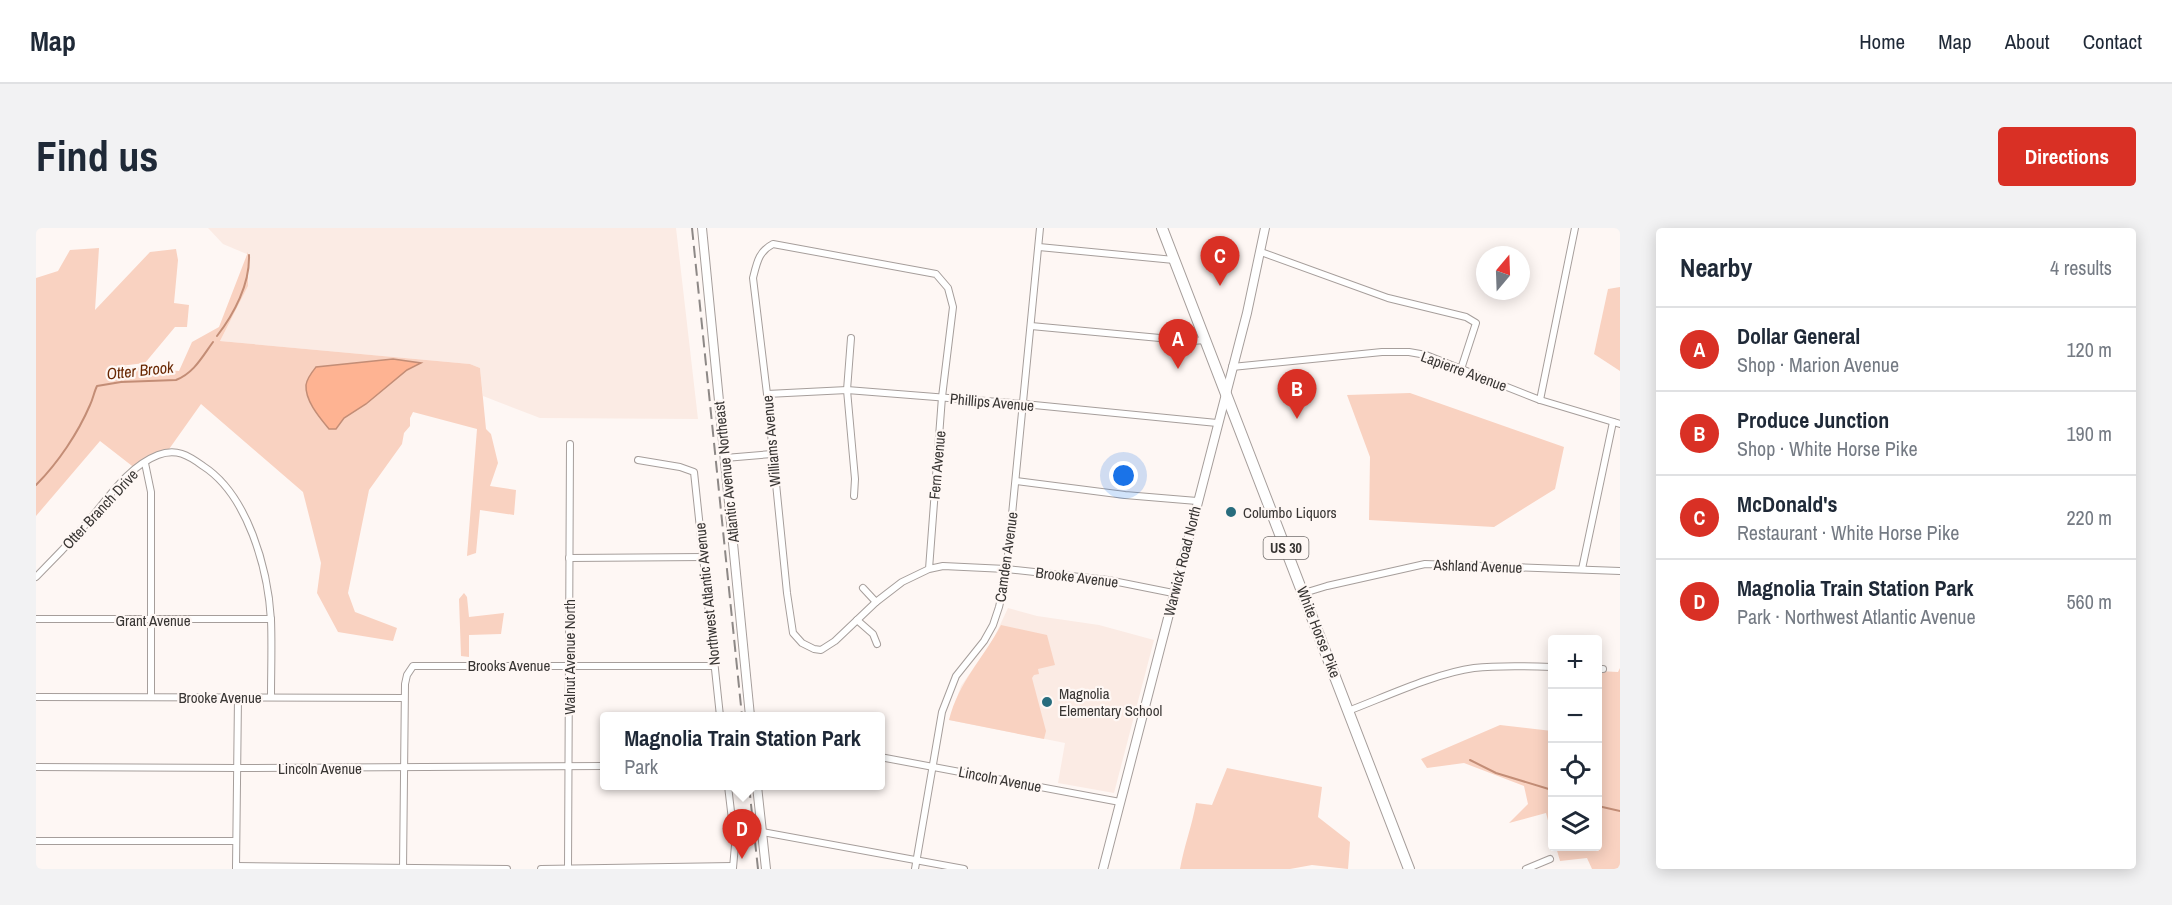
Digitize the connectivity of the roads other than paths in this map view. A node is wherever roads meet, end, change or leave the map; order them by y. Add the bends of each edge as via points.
1 (702, 228) edge
2 (1040, 228) edge
3 (1162, 228) edge
4 (1169, 228) edge
5 (1265, 228) edge
6 (1575, 228) edge
7 (1167, 240) junction
8 (766, 247) joint
9 (1039, 247) junction
10 (1261, 252) junction
11 (1175, 261) junction
12 (1031, 326) junction
13 (851, 338) dead end
14 (1207, 340) junction
15 (1232, 367) junction
16 (1461, 369) junction
17 (847, 390) junction
18 (1226, 391) junction
19 (767, 394) junction
20 (942, 398) junction
21 (1540, 400) junction
22 (1024, 404) junction
23 (1613, 422) junction
24 (1217, 423) junction
25 (1620, 424) edge
26 (570, 444) dead end
27 (772, 454) junction
28 (725, 458) junction
29 (638, 460) dead end
30 (145, 463) junction
31 (1016, 481) junction
32 (854, 496) dead end
33 (1197, 501) junction
34 (704, 557) junction
35 (569, 558) junction
36 (929, 569) junction
37 (1006, 569) junction
38 (1582, 569) junction
39 (1620, 571) edge
40 (36, 577) edge
41 (863, 588) dead end
42 (1304, 593) junction
43 (1173, 594) junction
44 (876, 602) junction
45 (36, 619) edge
46 (271, 619) junction
47 (857, 620) junction
48 (151, 621) junction
49 (796, 637) joint
50 (876, 644) dead end
51 (569, 666) junction
52 (714, 666) junction
53 (1548, 668) edge
54 (36, 697) edge
55 (151, 697) junction
56 (238, 697) junction
57 (271, 697) junction
58 (404, 698) junction
59 (1348, 711) junction
60 (719, 712) edge
61 (750, 712) edge
62 (885, 758) edge
63 (568, 766) junction
64 (600, 766) edge
65 (932, 766) junction
66 (36, 767) edge
67 (404, 767) junction
68 (237, 768) junction
69 (728, 790) edge
70 (757, 790) edge
71 (1120, 802) junction
72 (762, 832) junction
73 (36, 841) edge
74 (236, 841) junction
75 (1550, 859) dead end
76 (917, 860) junction
77 (236, 868) edge
78 (403, 868) edge
79 (733, 868) edge
80 (507, 869) edge
81 (541, 869) edge
82 (568, 869) edge
83 (766, 869) edge
84 (915, 869) edge
85 (963, 869) edge
86 (1103, 869) edge
87 (1409, 869) edge
88 (1526, 869) edge

1 - 28 street, Atlantic Avenue Northeast
2 - 9 street, Camden Avenue
3 - 7 highway, White Horse Pike / US 30
4 - 7 street
5 - 10 street, Warwick Road North
6 - 21 street
7 - 11 highway, White Horse Pike / US 30
8 - 19 street, Williams Avenue via 756,263 753,278
8 - 20 street, Fern Avenue via 795,246 936,274 949,291 953,307
9 - 11 street
9 - 12 street, Camden Avenue
10 - 15 street, Warwick Road North
10 - 16 street via 1388,298 1466,317 1476,323
11 - 14 highway, White Horse Pike / US 30
12 - 14 street
12 - 22 street, Camden Avenue
13 - 17 street
14 - 18 highway, White Horse Pike / US 30
15 - 16 street, Lapierre Avenue via 1409,352
15 - 18 street, Warwick Road North
16 - 21 street, Lapierre Avenue
17 - 19 street, Phillips Avenue
17 - 20 street, Phillips Avenue
17 - 32 street
18 - 24 street, Warwick Road North
18 - 42 highway, White Horse Pike / US 30
19 - 27 street, Williams Avenue
20 - 22 street, Phillips Avenue
20 - 36 street, Fern Avenue
21 - 23 street, Lapierre Avenue
22 - 24 street, Phillips Avenue
22 - 31 street, Camden Avenue
23 - 25 street, Lapierre Avenue
23 - 38 street
24 - 33 street, Warwick Road North
26 - 35 street, Walnut Avenue North
27 - 28 street
27 - 49 street, Williams Avenue via 787,593
28 - 61 street, Atlantic Avenue Northeast
29 - 34 street, Northwest Atlantic Avenue via 694,472
30 - 40 street, Otter Branch Drive via 130,473
30 - 46 street, Otter Branch Drive via 172,451 187,454 228,489 243,511 254,540 266,580
30 - 48 street via 151,492
31 - 33 street
31 - 37 street, Camden Avenue
33 - 43 street, Warwick Road North
34 - 35 street
34 - 52 street, Northwest Atlantic Avenue
35 - 51 street, Walnut Avenue North
36 - 37 street, Brooke Avenue
36 - 44 street, Brooke Avenue via 902,582
37 - 43 street, Brooke Avenue via 1108,580
37 - 65 street, Camden Avenue via 993,625 948,692
38 - 39 street, Ashland Avenue
38 - 42 street, Ashland Avenue via 1425,564
41 - 44 street
42 - 59 highway, White Horse Pike / US 30
43 - 71 street, Warwick Road North
44 - 47 street, Brooke Avenue
45 - 48 street, Grant Avenue
46 - 48 street, Grant Avenue
46 - 57 street, Otter Branch Drive
47 - 49 street, Brooke Avenue via 821,650 802,644
47 - 50 street via 873,634
48 - 55 street
51 - 52 street, Brooks Avenue
51 - 58 street, Brooks Avenue via 420,665 412,667 406,675
51 - 63 street, Walnut Avenue North
52 - 60 street, Northwest Atlantic Avenue
53 - 59 street via 1473,669
54 - 55 street, Brooke Avenue
55 - 56 street, Brooke Avenue
56 - 57 street, Brooke Avenue
56 - 68 street
57 - 58 street, Brooke Avenue
58 - 67 street
59 - 87 highway, White Horse Pike / US 30
62 - 65 street, Lincoln Avenue
63 - 64 street, Lincoln Avenue
63 - 67 street, Lincoln Avenue
63 - 82 street, Walnut Avenue North
65 - 71 street, Lincoln Avenue
65 - 76 street, Camden Avenue
66 - 68 street, Lincoln Avenue
67 - 68 street, Lincoln Avenue
67 - 78 street
68 - 74 street
69 - 79 street via 735,845
70 - 72 street
71 - 86 street, Warwick Road North
72 - 76 street
72 - 83 street
73 - 74 street
74 - 77 street
75 - 88 street
76 - 84 street, Camden Avenue
76 - 85 street
77 - 78 street
78 - 80 street
79 - 82 street
81 - 82 street

